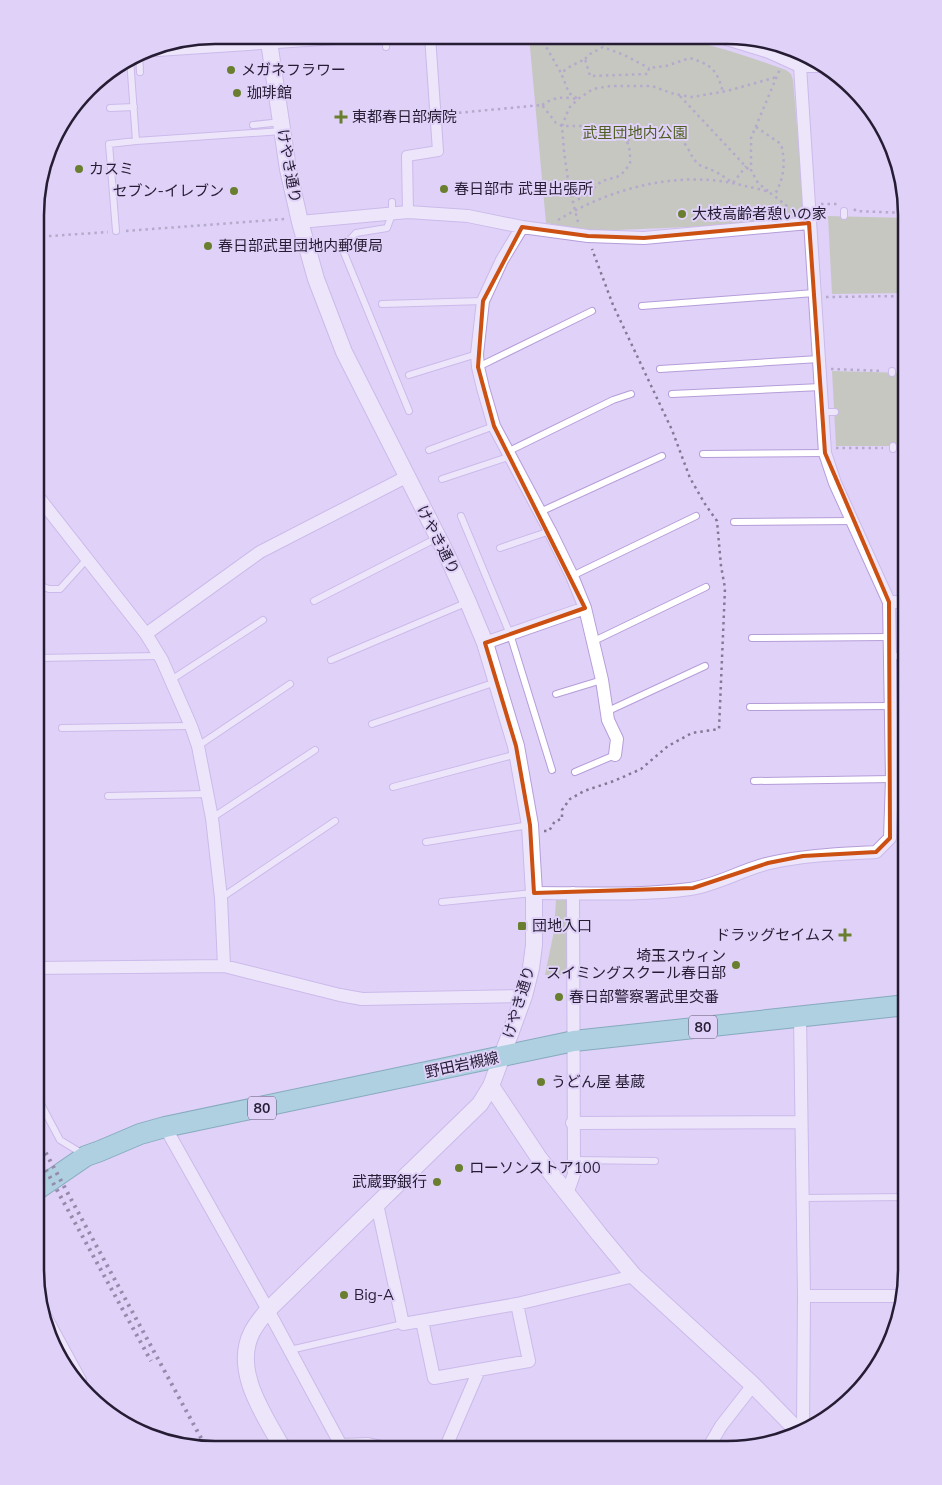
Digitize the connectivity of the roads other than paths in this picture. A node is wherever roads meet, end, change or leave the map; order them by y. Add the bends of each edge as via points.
1 (219, 44) edge
2 (270, 44) edge
3 (431, 44) edge
4 (176, 48) edge
5 (773, 50) edge
6 (140, 61) edge
7 (130, 66) edge
8 (800, 66) junction
9 (811, 66) edge
10 (140, 72) dead end
11 (134, 107) junction
12 (110, 108) dead end
13 (253, 125) dead end
14 (282, 126) junction
15 (136, 142) junction
16 (392, 208) junction
17 (408, 212) junction
18 (299, 220) junction
19 (810, 223) junction
20 (522, 227) junction
21 (116, 232) road end
22 (814, 295) junction
23 (483, 301) junction
24 (382, 304) dead end
25 (642, 306) dead end
26 (592, 311) dead end
27 (477, 354) junction
28 (819, 364) junction
29 (478, 367) junction
30 (660, 369) dead end
31 (408, 375) dead end
32 (821, 387) junction
33 (631, 394) dead end
34 (672, 394) dead end
35 (408, 411) dead end
36 (494, 426) junction
37 (429, 450) dead end
38 (825, 450) junction
39 (510, 454) junction
40 (703, 454) dead end
41 (662, 456) dead end
42 (406, 477) junction
43 (442, 479) dead end
44 (44, 504) edge
45 (540, 512) junction
46 (461, 516) dead end
47 (696, 516) dead end
48 (853, 521) junction
49 (734, 522) dead end
50 (550, 531) junction
51 (438, 538) junction
52 (500, 548) dead end
53 (87, 559) junction
54 (572, 576) junction
55 (44, 587) edge
56 (706, 587) dead end
57 (314, 601) dead end
58 (468, 602) junction
59 (889, 602) junction
60 (898, 602) edge
61 (585, 608) junction
62 (263, 620) dead end
63 (146, 634) junction
64 (510, 634) junction
65 (889, 637) junction
66 (752, 638) dead end
67 (594, 641) junction
68 (486, 643) junction
69 (159, 656) junction
70 (890, 656) junction
71 (898, 656) edge
72 (44, 658) edge
73 (331, 660) dead end
74 (706, 666) dead end
75 (171, 680) junction
76 (602, 680) junction
77 (498, 681) junction
78 (290, 684) dead end
79 (556, 694) dead end
80 (890, 706) junction
81 (750, 707) dead end
82 (608, 711) junction
83 (372, 724) dead end
84 (191, 726) junction
85 (62, 728) dead end
86 (198, 746) junction
87 (315, 750) dead end
88 (517, 754) junction
89 (615, 754) joint
90 (552, 770) dead end
91 (575, 772) dead end
92 (892, 779) junction
93 (754, 781) dead end
94 (393, 788) dead end
95 (208, 794) junction
96 (108, 796) dead end
97 (212, 818) junction
98 (335, 821) dead end
99 (530, 829) junction
100 (426, 842) dead end
101 (534, 893) junction
102 (573, 893) junction
103 (221, 898) junction
104 (442, 902) dead end
105 (224, 966) junction
106 (44, 968) edge
107 (524, 996) junction
108 (898, 1006) edge
109 (800, 1016) junction
110 (574, 1042) junction
111 (501, 1056) junction
112 (491, 1086) junction
113 (44, 1109) edge
114 (801, 1122) junction
115 (572, 1123) junction
116 (165, 1128) junction
117 (86, 1156) junction
118 (573, 1160) junction
119 (655, 1161) dead end
120 (44, 1185) edge
121 (567, 1194) junction
122 (898, 1197) edge
123 (802, 1198) junction
124 (377, 1204) junction
125 (634, 1276) junction
126 (804, 1296) junction
127 (896, 1296) edge
128 (517, 1304) junction
129 (268, 1310) junction
130 (422, 1321) junction
131 (403, 1324) junction
132 (290, 1350) junction
133 (479, 1370) junction
134 (753, 1385) junction
135 (802, 1423) edge
136 (796, 1426) edge
137 (279, 1441) edge
138 (339, 1441) edge
139 (448, 1441) edge
140 (712, 1441) edge

1 - 4 street
2 - 14 street, けやき通り
3 - 17 street via 438,151 407,156
5 - 8 street
6 - 10 lane
7 - 11 lane
8 - 9 street
8 - 19 street
11 - 12 lane
11 - 15 lane
13 - 14 lane
14 - 15 lane
14 - 18 street, けやき通り
15 - 21 lane via 109,144
16 - 17 street
16 - 18 street
16 - 35 lane via 387,228 356,233 342,248
17 - 20 street via 468,216
18 - 42 street, けやき通り via 316,279 344,352
19 - 20 street via 644,238 585,236
19 - 22 street
20 - 23 street
22 - 25 lane
22 - 28 street
23 - 24 lane
23 - 27 street
26 - 29 lane
27 - 29 street
27 - 31 lane
28 - 30 lane
28 - 32 street
29 - 36 street
32 - 34 lane
32 - 38 street via 829,412
33 - 39 lane via 613,400
36 - 37 lane
36 - 39 street
38 - 40 lane
38 - 48 street via 835,483
39 - 43 lane
39 - 45 street
41 - 45 lane
42 - 51 street, けやき通り
42 - 63 street via 260,552
44 - 53 street
45 - 50 street
46 - 64 lane
47 - 54 lane
48 - 49 lane
48 - 59 street
50 - 52 lane
50 - 54 street
51 - 57 lane
51 - 58 street, けやき通り
53 - 55 lane via 60,589
53 - 63 street
54 - 61 street
56 - 67 lane
58 - 68 street, けやき通り
58 - 73 lane
59 - 60 street
59 - 65 street
61 - 64 street
61 - 67 street
62 - 75 lane
63 - 69 street
64 - 68 street
64 - 90 lane
65 - 66 lane
65 - 70 street
67 - 76 street
68 - 77 street, けやき通り
69 - 72 lane
69 - 75 street
70 - 71 lane
70 - 80 street
74 - 82 lane
75 - 84 street
76 - 79 lane
76 - 82 street
77 - 83 lane
77 - 88 street, けやき通り
78 - 86 lane
80 - 81 lane
80 - 92 street
82 - 89 street via 608,720 617,739
84 - 85 lane
84 - 86 street
86 - 95 street
87 - 97 lane
88 - 94 lane
88 - 99 street, けやき通り
89 - 91 lane
92 - 93 lane
92 - 102 street via 890,838 876,852 803,856 768,863 693,888 658,892
95 - 96 lane
95 - 97 street
97 - 103 street
98 - 103 lane
99 - 100 lane
99 - 101 street, けやき通り
101 - 102 street
101 - 104 lane
101 - 107 street, けやき通り via 534,945
102 - 110 street
103 - 105 street
105 - 106 street
105 - 107 street via 362,998
107 - 111 street, けやき通り
108 - 109 main road, 野田岩槻線 / 80
109 - 110 main road, 野田岩槻線 / 80
109 - 114 street
110 - 111 main road, 野田岩槻線 / 80
110 - 115 street
111 - 112 street, けやき通り
111 - 116 main road, 野田岩槻線 / 80
112 - 121 street
112 - 124 street, けやき通り via 480,1104
113 - 117 lane via 60,1140
114 - 115 street
114 - 123 street
115 - 118 street
116 - 117 main road, 野田岩槻線 / 80 via 140,1134
116 - 129 street
117 - 120 main road, 野田岩槻線 / 80
118 - 119 lane
118 - 121 street via 574,1174
121 - 125 street
122 - 123 lane
123 - 126 street
124 - 129 street, けやき通り
124 - 131 street
125 - 128 street
125 - 134 street
126 - 127 street
126 - 135 street
128 - 130 street
128 - 133 street via 529,1361
129 - 132 street
129 - 137 street, けやき通り via 252,1332 246,1368 256,1400
130 - 131 street
130 - 133 street via 434,1378
131 - 132 lane
132 - 138 street
133 - 139 street
134 - 136 street
134 - 140 street

